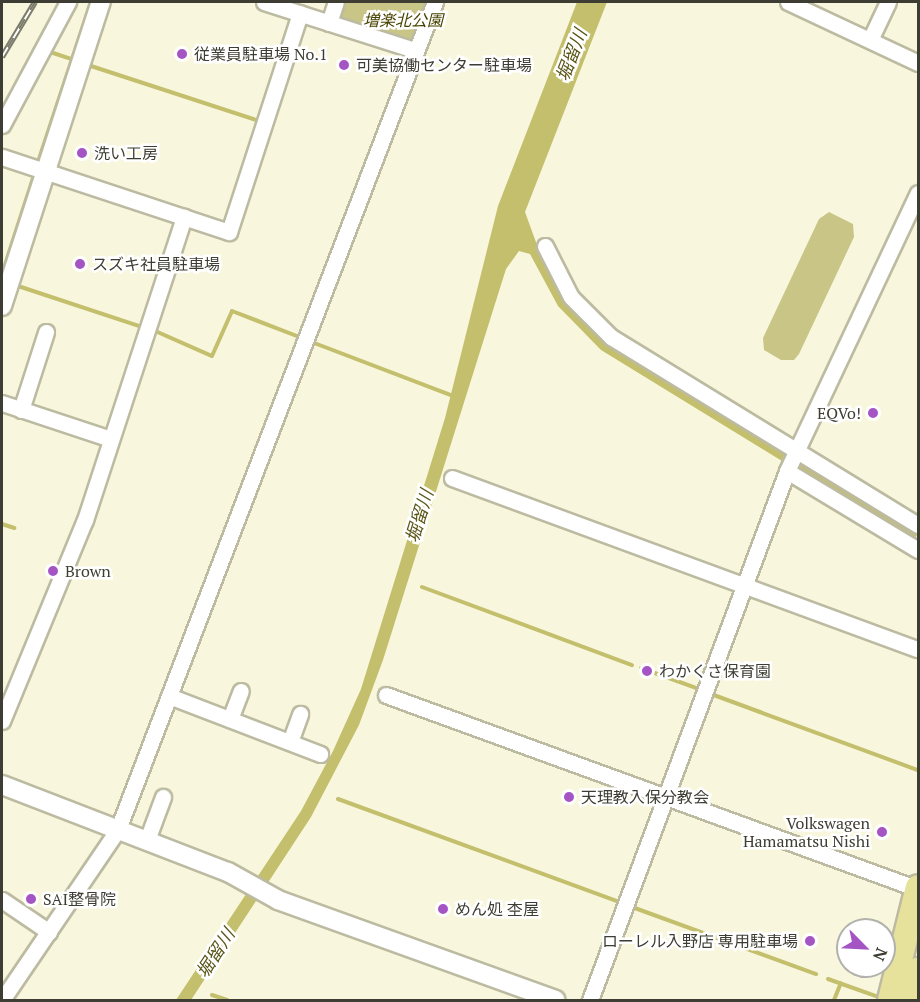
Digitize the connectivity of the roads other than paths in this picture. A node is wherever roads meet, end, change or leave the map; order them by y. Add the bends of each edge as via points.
1 (68, 2) edge
2 (101, 2) edge
3 (264, 2) edge
4 (336, 2) edge
5 (435, 2) edge
6 (788, 2) edge
7 (888, 2) edge
8 (300, 13) junction
9 (329, 23) junction
10 (870, 40) junction
11 (408, 48) dead end
12 (918, 63) edge
13 (2, 125) edge
14 (2, 157) edge
15 (45, 172) junction
16 (918, 193) edge
17 (184, 217) junction
18 (545, 246) dead end
19 (2, 306) edge
20 (46, 332) dead end
21 (2, 403) edge
22 (21, 410) junction
23 (111, 439) junction
24 (796, 451) junction
25 (787, 471) junction
26 (452, 478) dead end
27 (918, 525) edge
28 (918, 549) edge
29 (742, 585) junction
30 (918, 649) edge
31 (241, 691) dead end
32 (386, 695) dead end
33 (169, 696) junction
34 (300, 714) dead end
35 (230, 719) junction
36 (2, 722) edge
37 (290, 742) junction
38 (320, 754) dead end
39 (2, 784) edge
40 (163, 797) dead end
41 (664, 797) junction
42 (118, 829) junction
43 (147, 840) junction
44 (918, 888) edge
45 (2, 900) edge
46 (49, 932) junction
47 (918, 970) edge
48 (2, 1000) edge
49 (556, 1000) edge
50 (590, 1000) edge
51 (890, 1000) edge
52 (911, 1000) edge

1 - 13 street
2 - 15 street
3 - 8 street
4 - 9 street
5 - 33 street
6 - 10 street
7 - 10 street
8 - 9 street
8 - 17 street via 229,231
9 - 11 street
10 - 12 street
14 - 15 street
15 - 17 street
15 - 19 street
16 - 24 street
17 - 23 street
18 - 24 street via 571,297 611,337
20 - 22 street
21 - 22 street
22 - 23 street
23 - 36 street via 81,531
24 - 25 street
24 - 27 street
25 - 28 street
25 - 29 street
26 - 29 street
29 - 30 street
29 - 41 street
31 - 35 street
32 - 41 street
33 - 35 street
33 - 42 street
34 - 37 street
35 - 37 street
37 - 38 street
39 - 42 street
40 - 43 street
41 - 44 street
41 - 50 street
42 - 43 street
42 - 46 street
43 - 49 street via 247,881 269,895
44 - 51 main road
45 - 46 street
46 - 48 street
47 - 52 main road

